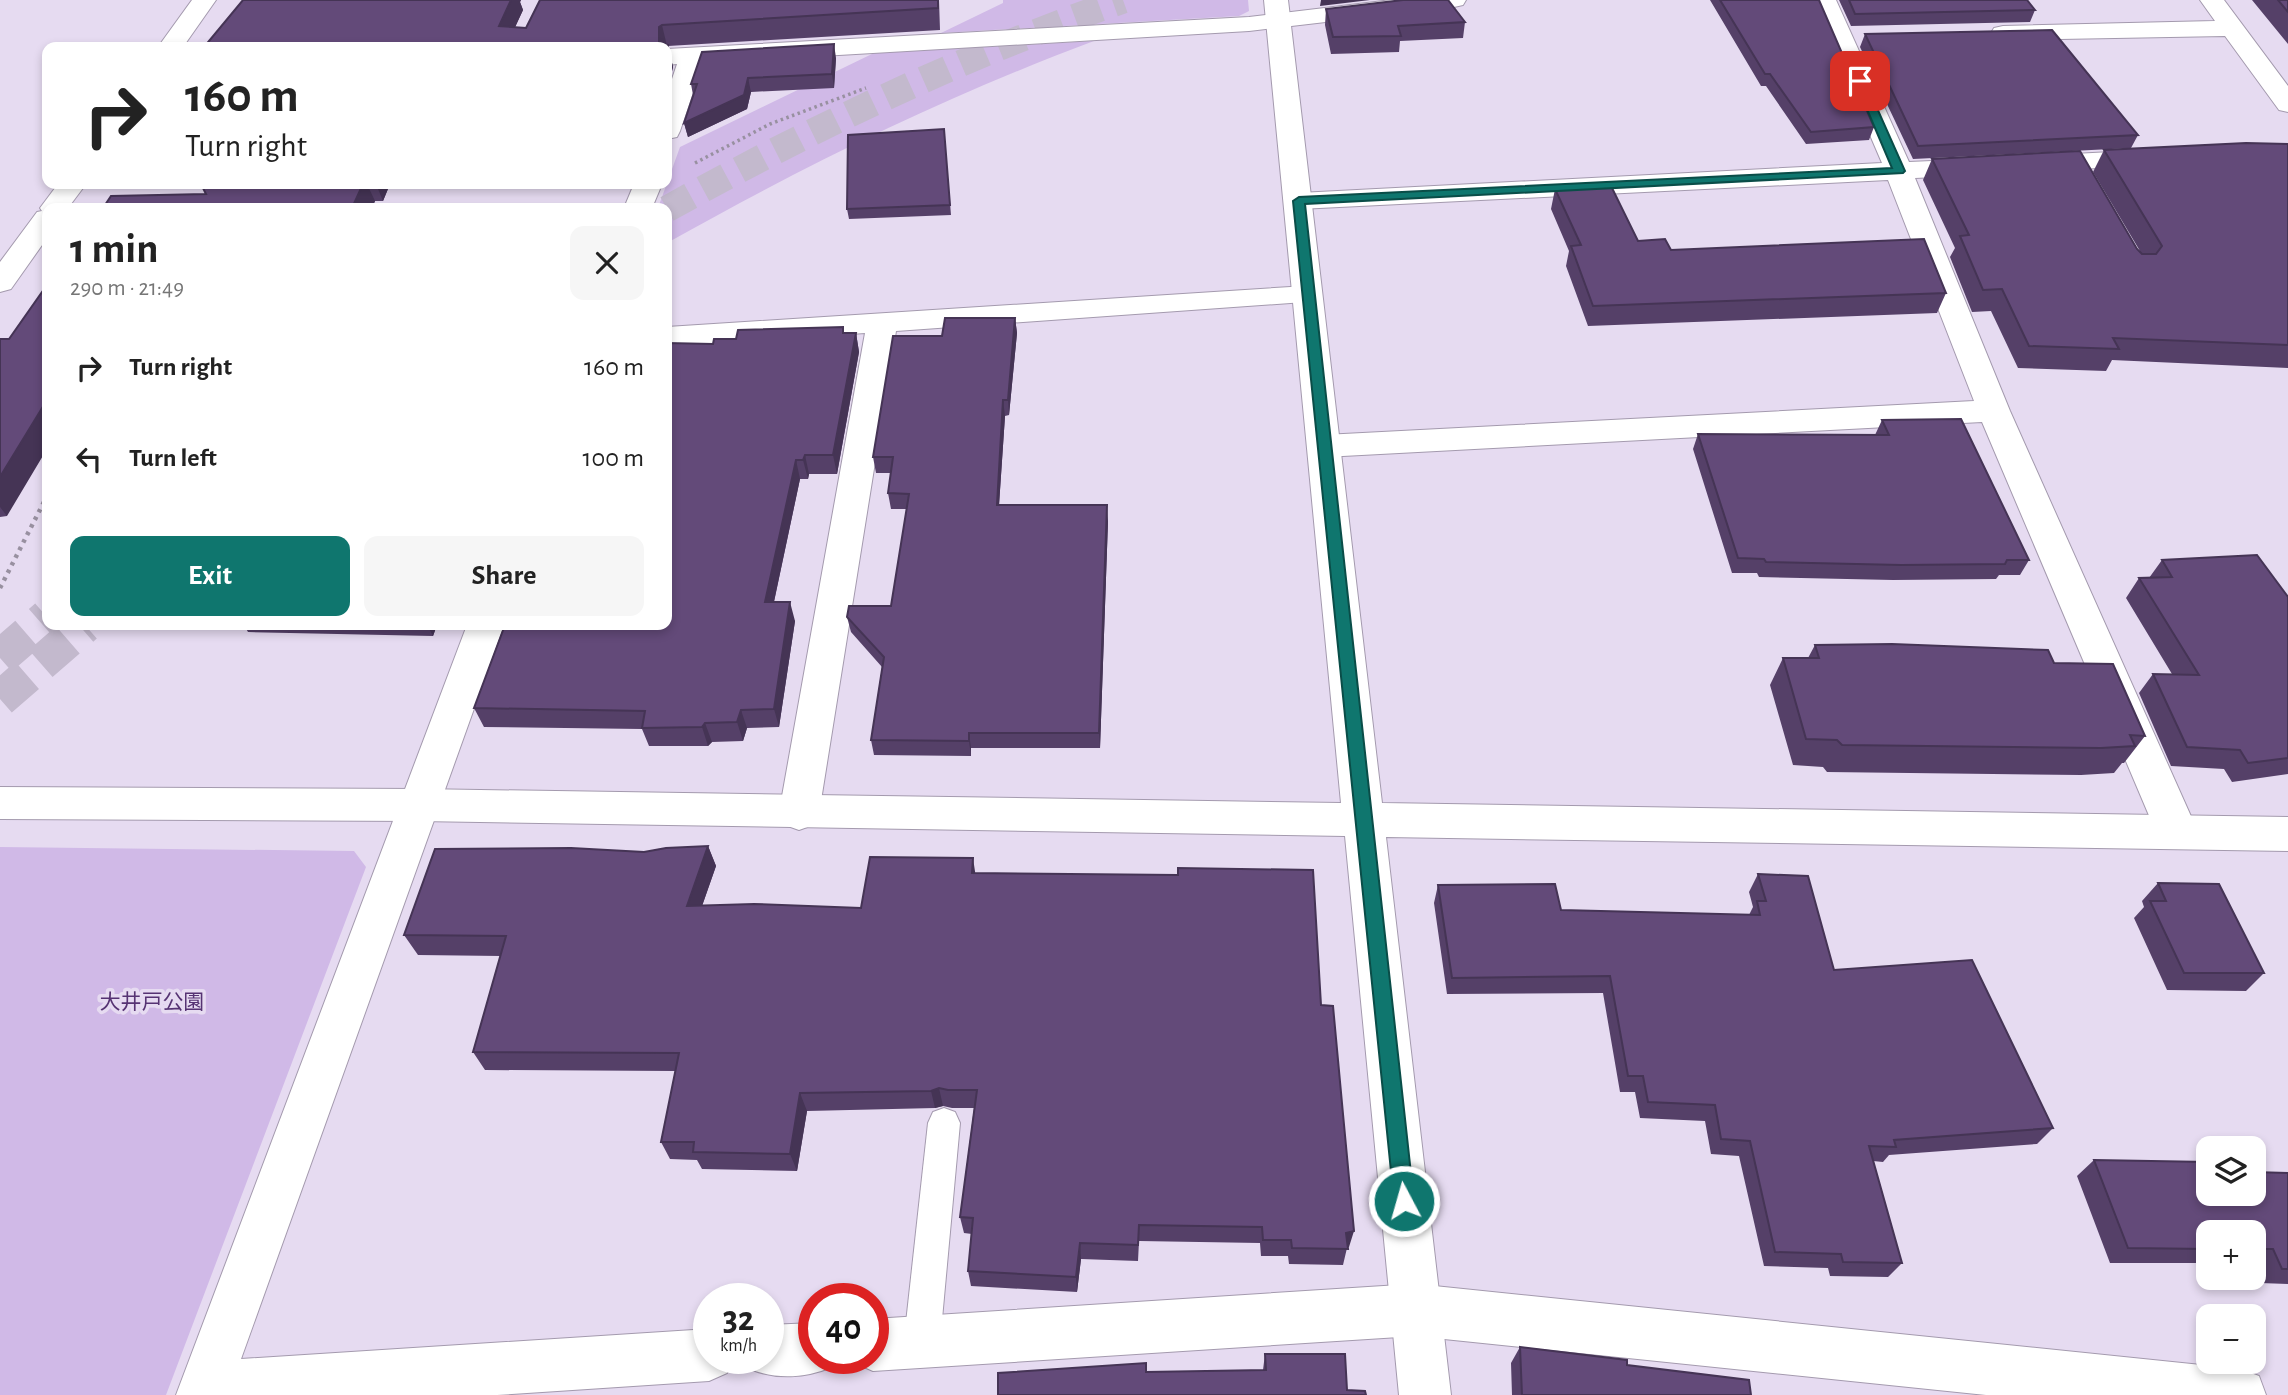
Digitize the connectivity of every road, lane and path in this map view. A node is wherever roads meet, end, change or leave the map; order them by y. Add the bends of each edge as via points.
1 (204, 0) edge
2 (1454, 0) edge
3 (1824, 0) edge
4 (2212, 0) edge
5 (1277, 11) edge
6 (2232, 28) junction
7 (1980, 34) edge
8 (174, 42) edge
9 (693, 55) junction
10 (672, 57) edge
11 (2288, 104) edge
12 (672, 116) edge
13 (2182, 157) edge
14 (1899, 171) junction
15 (1299, 201) junction
16 (42, 225) edge
17 (0, 283) edge
18 (1307, 295) junction
19 (882, 323) junction
20 (672, 337) edge
21 (1994, 411) junction
22 (1324, 446) junction
23 (42, 506) edge
24 (0, 588) edge
25 (483, 630) edge
26 (0, 803) edge
27 (419, 805) junction
28 (799, 813) junction
29 (1364, 821) junction
30 (2177, 832) junction
31 (2288, 834) edge
32 (944, 1123) dead end
33 (1415, 1310) junction
34 (922, 1342) junction
35 (889, 1344) edge
36 (693, 1356) edge
37 (203, 1392) edge
38 (1424, 1395) edge
39 (2239, 1395) edge

1 - 8 street
2 - 5 street
3 - 14 street via 1855,36
4 - 6 street
5 - 9 street
5 - 15 street
6 - 7 street
6 - 11 street
9 - 10 street
9 - 12 street
13 - 14 street via 2082,174
14 - 15 street
14 - 21 street
15 - 18 street
16 - 17 street
18 - 19 street
18 - 22 street
19 - 20 street
19 - 28 street
21 - 22 street
21 - 30 street
22 - 29 street
23 - 24 path
25 - 27 street
26 - 27 street
27 - 28 street
27 - 37 street
28 - 29 street
29 - 30 street
29 - 33 street
30 - 31 street
32 - 34 lane
33 - 34 street
33 - 38 street
33 - 39 street
34 - 35 street
36 - 37 street

